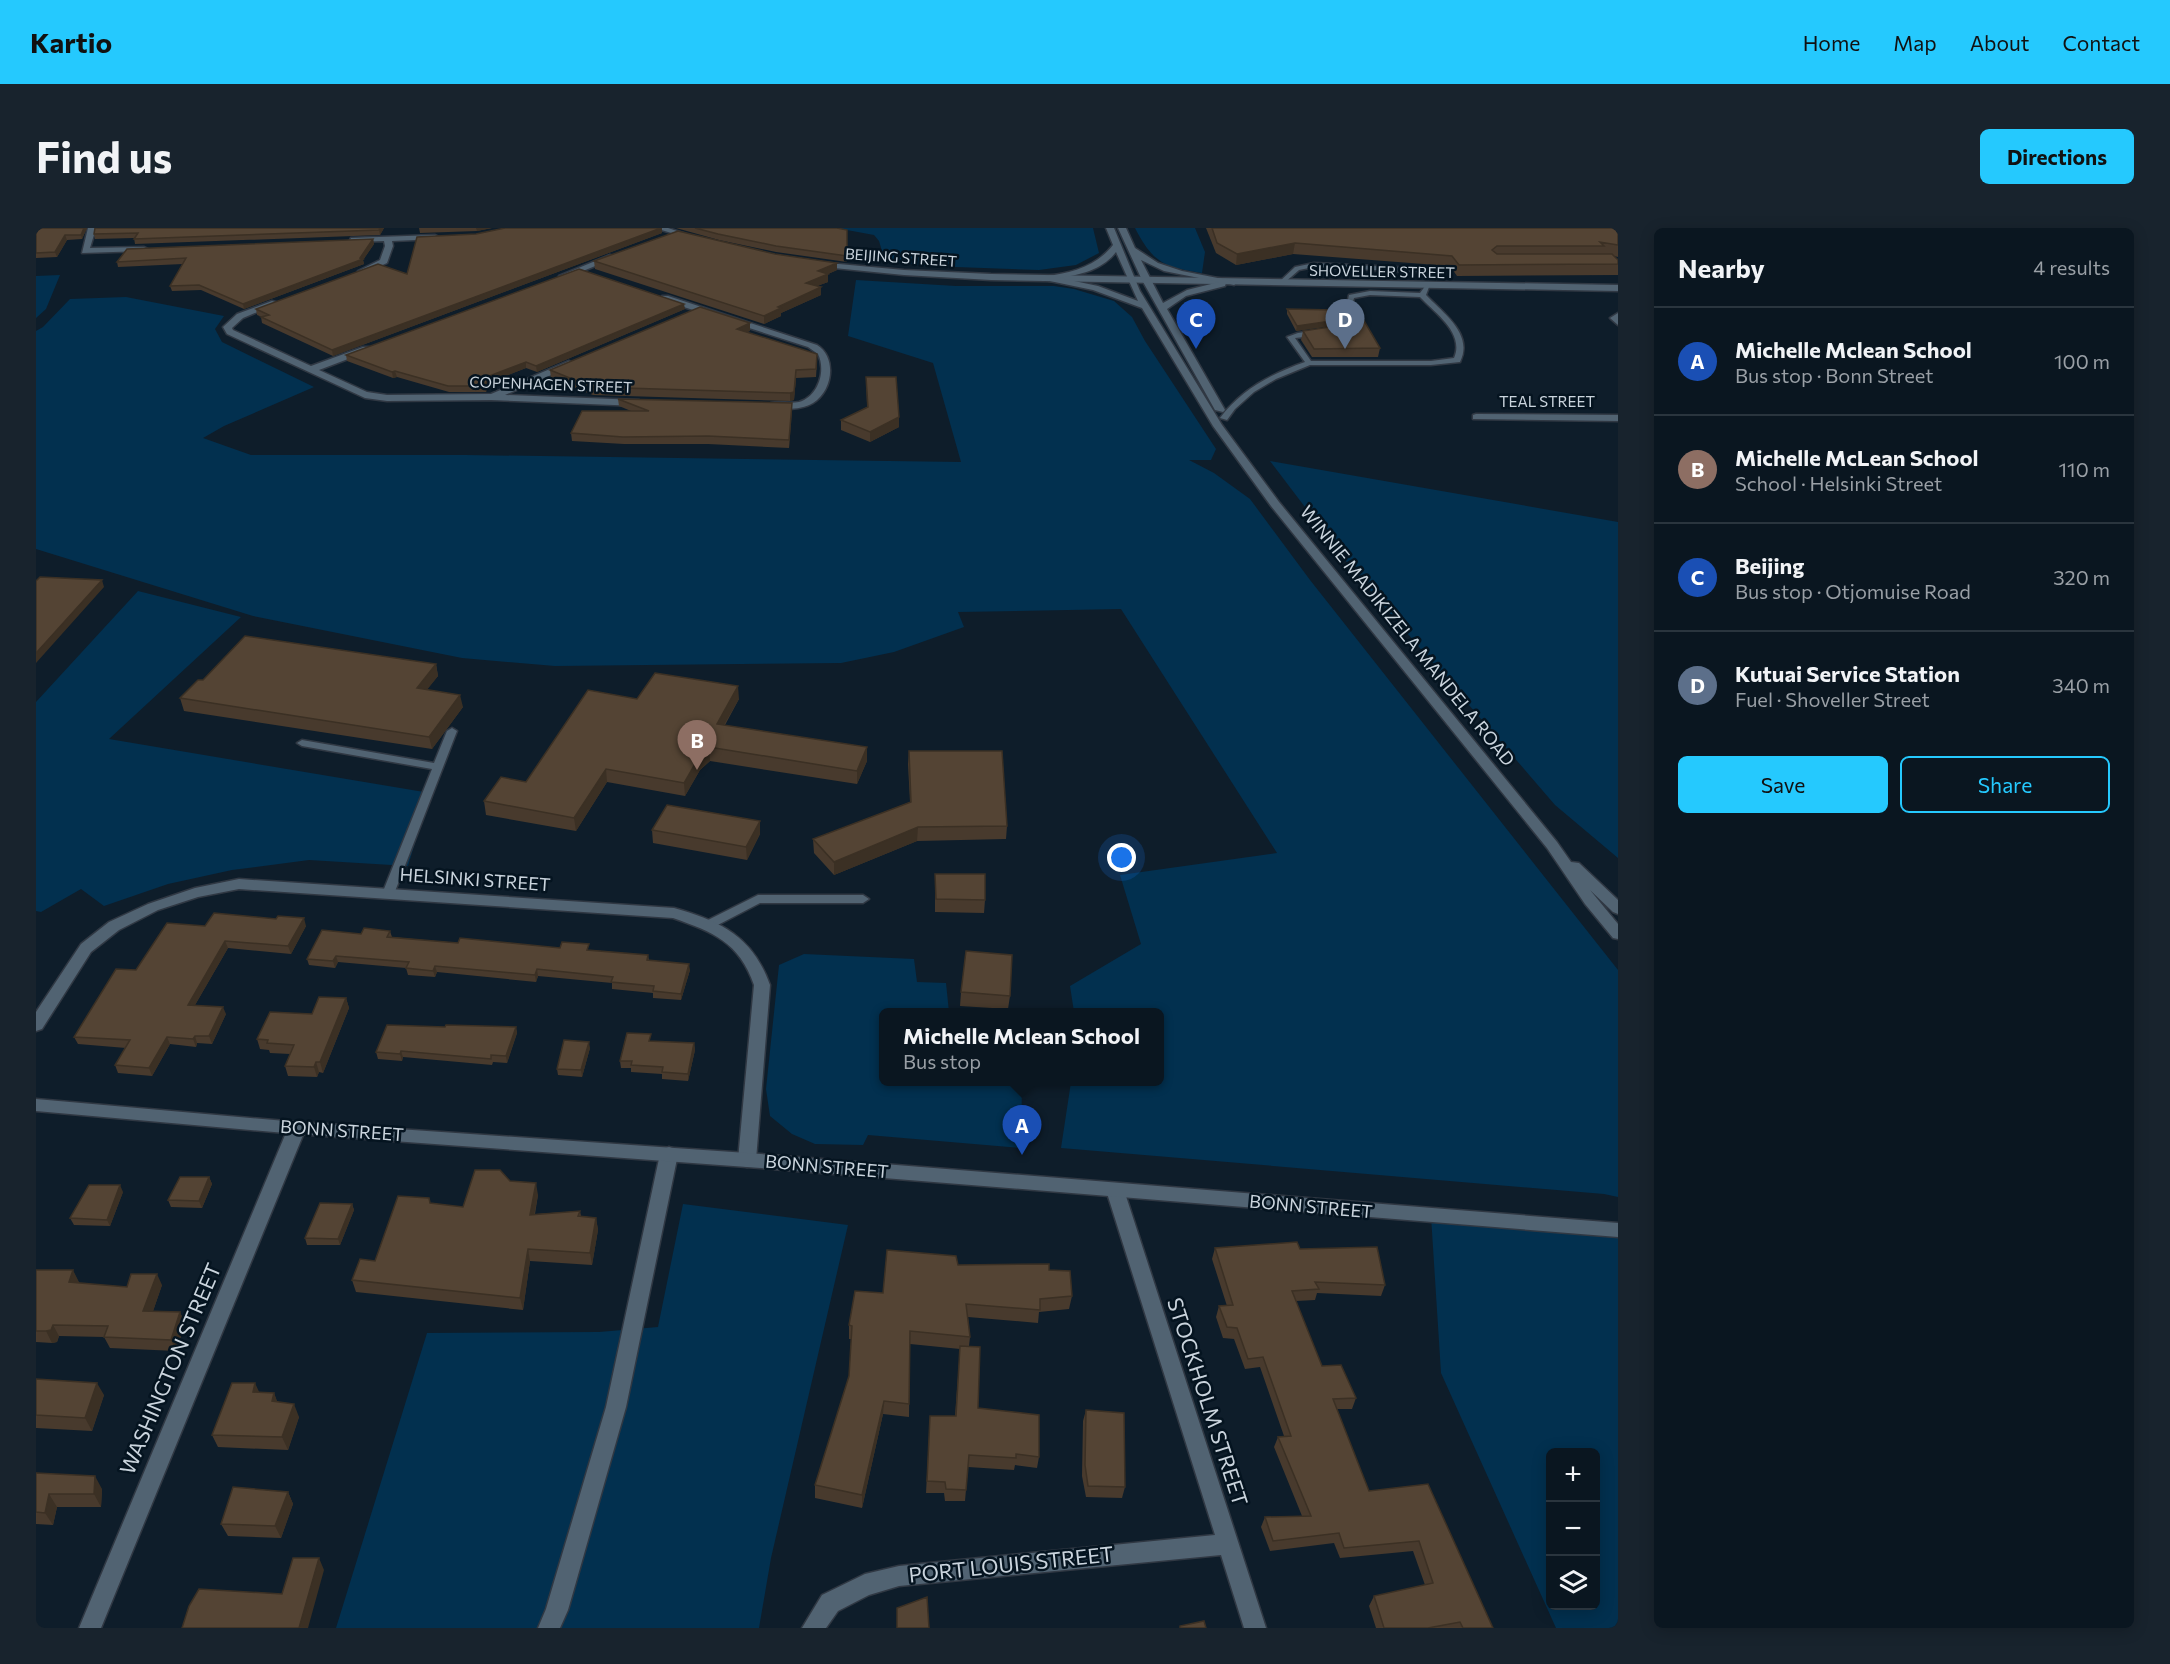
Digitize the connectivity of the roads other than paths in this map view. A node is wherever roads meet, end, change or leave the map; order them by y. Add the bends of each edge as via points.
1 (92, 228) edge
2 (659, 228) edge
3 (692, 228) edge
4 (1110, 228) edge
5 (1122, 228) edge
6 (677, 234) junction
7 (443, 237) edge
8 (387, 239) junction
9 (658, 240) edge
10 (698, 240) edge
11 (339, 241) edge
12 (1117, 245) junction
13 (150, 249) edge
14 (1131, 249) junction
15 (621, 254) edge
16 (810, 263) edge
17 (581, 270) junction
18 (1434, 271) edge
19 (356, 273) edge
20 (591, 273) edge
21 (1048, 278) junction
22 (1130, 280) junction
23 (1146, 280) junction
24 (548, 282) edge
25 (1234, 282) junction
26 (1281, 283) junction
27 (1618, 288) edge
28 (1424, 291) junction
29 (656, 294) edge
30 (282, 300) edge
31 (1147, 307) junction
32 (1161, 308) junction
33 (698, 309) junction
34 (687, 313) edge
35 (1618, 315) edge
36 (1618, 323) edge
37 (375, 346) edge
38 (578, 360) edge
39 (1309, 363) junction
40 (310, 370) junction
41 (491, 397) junction
42 (653, 403) edge
43 (767, 405) edge
44 (1476, 417) dead end
45 (1618, 417) edge
46 (1224, 418) junction
47 (1236, 448) junction
48 (452, 731) dead end
49 (302, 743) dead end
50 (438, 767) junction
51 (1552, 845) junction
52 (388, 894) junction
53 (863, 899) dead end
54 (1618, 909) edge
55 (708, 925) junction
56 (1618, 934) edge
57 (36, 1025) edge
58 (36, 1105) edge
59 (297, 1128) junction
60 (669, 1155) junction
61 (747, 1160) junction
62 (1115, 1190) junction
63 (1618, 1230) edge
64 (1227, 1544) junction
65 (90, 1628) edge
66 (549, 1628) edge
67 (813, 1628) edge
68 (1255, 1628) edge

1 - 13 street via 85,251
2 - 6 street
3 - 6 street
4 - 12 street
5 - 14 street
6 - 9 street
6 - 10 street
7 - 8 street
8 - 11 street
8 - 19 street via 384,261
12 - 21 street via 1108,259 1098,265
12 - 22 street
14 - 23 street
14 - 25 street via 1173,272
15 - 17 street
16 - 21 street, BEIJING STREET via 901,273
17 - 20 street
17 - 24 street
18 - 26 lane via 1314,265 1297,268
21 - 22 street, BEIJING STREET
21 - 31 street via 1095,288
22 - 23 street, BEIJING STREET
22 - 31 street
23 - 25 street, SHOVELLER STREET
23 - 32 street
25 - 26 street, SHOVELLER STREET
25 - 32 street via 1189,291
26 - 28 street, SHOVELLER STREET
27 - 28 street, SHOVELLER STREET
28 - 39 lane via 1351,296 1350,305 1339,312 1344,328 1333,333 1300,333 1292,337
28 - 39 lane via 1461,342 1462,353 1457,360
29 - 33 street
30 - 40 street, COPENHAGEN STREET via 240,316 227,327 230,332
31 - 47 street via 1218,426
32 - 46 street
33 - 34 street
33 - 43 street via 821,351 825,363 818,396 800,405
35 - 36 lane via 1614,316
37 - 40 street
38 - 41 street
39 - 46 lane via 1256,388 1234,403
40 - 41 street, COPENHAGEN STREET via 374,397
41 - 42 street, COPENHAGEN STREET
44 - 45 street, TEAL STREET
46 - 47 street
47 - 51 street, WINNIE MADIKIZELA MANDELA ROAD via 1275,504
48 - 50 lane
49 - 50 lane
50 - 52 lane
51 - 54 street, WINNIE MADIKIZELA MANDELA ROAD
51 - 56 street, WINNIE MADIKIZELA MANDELA ROAD
52 - 55 street, HELSINKI STREET via 674,913
52 - 57 street, HELSINKI STREET via 239,884 153,907 114,926 86,948
53 - 55 lane via 758,899
55 - 61 street, HELSINKI STREET via 752,961 762,985
58 - 59 street, BONN STREET
59 - 60 street, BONN STREET
59 - 65 street, WASHINGTON STREET
60 - 61 street, BONN STREET
60 - 66 street via 616,1407
61 - 62 street, BONN STREET
62 - 63 street, BONN STREET
62 - 64 street, STOCKHOLM STREET
64 - 67 street, PORT LOUIS STREET via 899,1576 865,1585 830,1603
64 - 68 street, STOCKHOLM STREET

